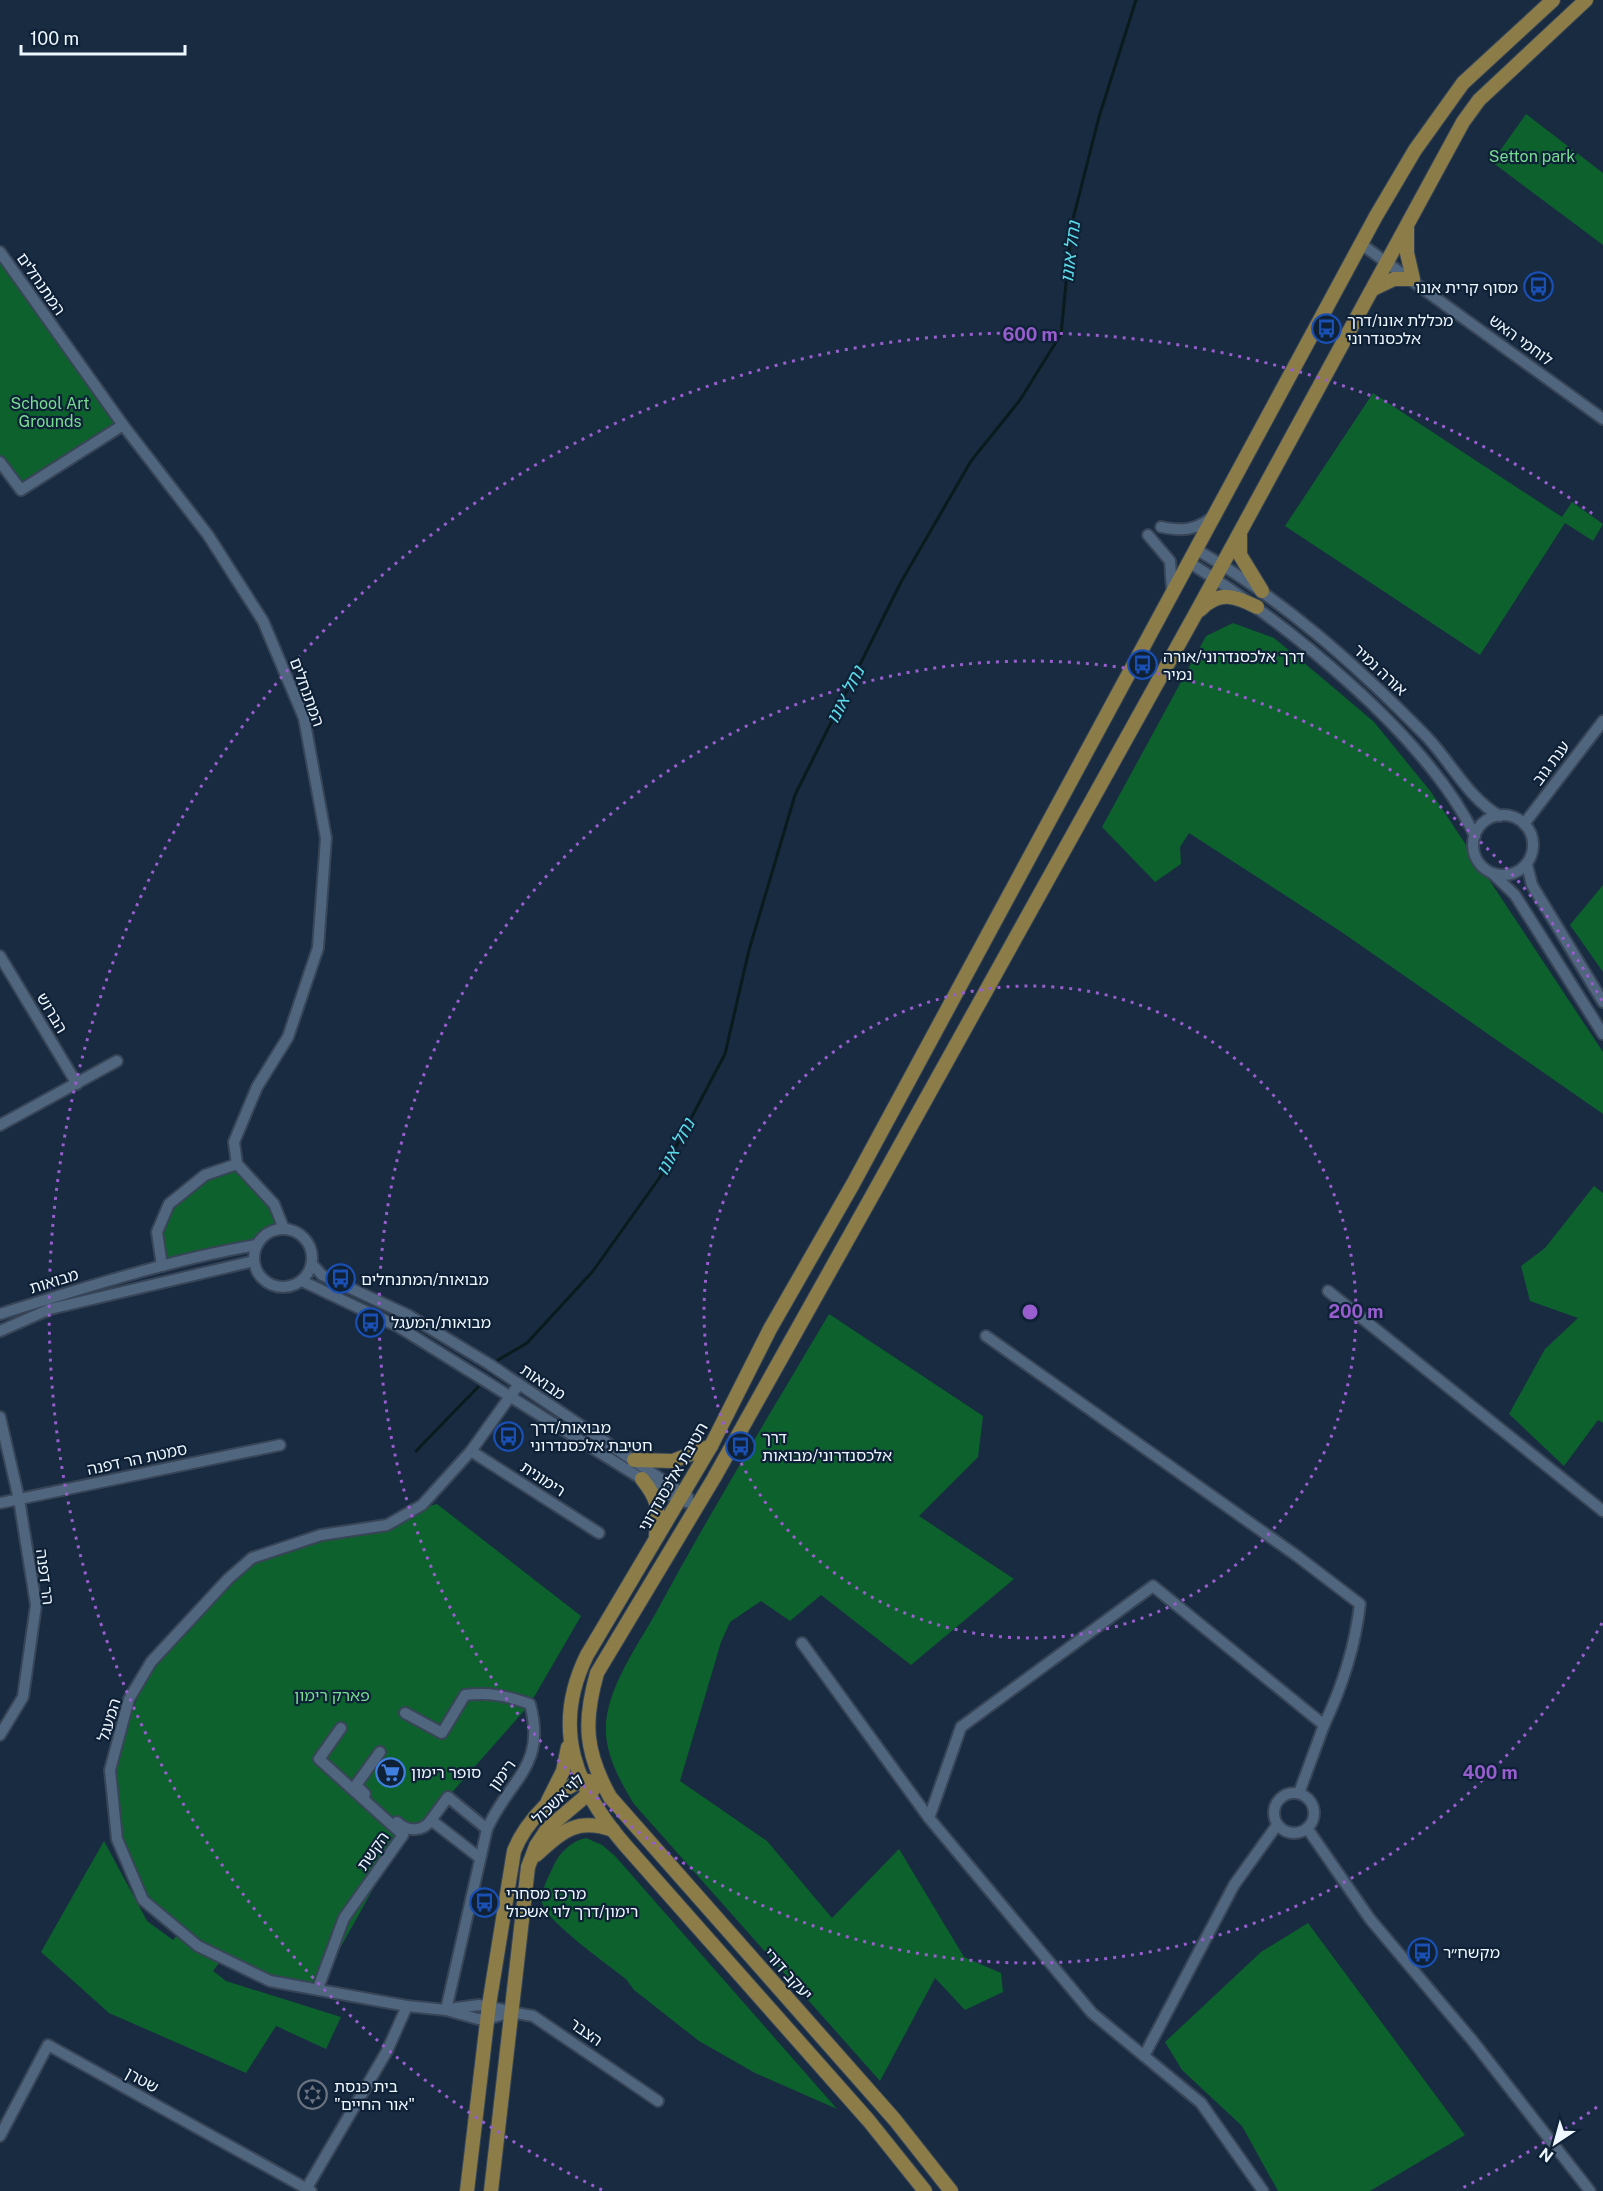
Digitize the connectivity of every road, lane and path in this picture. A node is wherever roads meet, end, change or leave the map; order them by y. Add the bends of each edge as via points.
1 (1553, 0) edge
2 (1586, 0) edge
3 (1407, 227) junction
4 (1361, 244) junction
5 (0, 252) edge
6 (1387, 261) junction
7 (1413, 279) junction
8 (1372, 289) junction
9 (1603, 419) edge
10 (123, 425) junction
11 (0, 462) edge
12 (1216, 514) junction
13 (1161, 527) dead end
14 (1240, 530) junction
15 (1149, 535) dead end
16 (1197, 550) junction
17 (1190, 563) junction
18 (1222, 564) junction
19 (1215, 578) junction
20 (1262, 591) junction
21 (1170, 599) junction
22 (1257, 607) junction
23 (1196, 613) junction
24 (1603, 721) edge
25 (1500, 816) junction
26 (1524, 824) junction
27 (1475, 836) junction
28 (1527, 865) junction
29 (1493, 874) junction
30 (0, 956) edge
31 (1603, 1002) edge
32 (1603, 1034) edge
33 (117, 1061) dead end
34 (77, 1084) junction
35 (0, 1125) edge
36 (237, 1164) junction
37 (284, 1229) junction
38 (257, 1245) junction
39 (254, 1261) junction
40 (312, 1264) junction
41 (162, 1266) junction
42 (302, 1281) junction
43 (1328, 1291) dead end
44 (0, 1314) edge
45 (0, 1331) edge
46 (987, 1336) dead end
47 (519, 1384) junction
48 (511, 1396) junction
49 (0, 1417) edge
50 (280, 1444) dead end
51 (711, 1446) junction
52 (471, 1451) junction
53 (634, 1460) junction
54 (642, 1479) junction
55 (681, 1496) junction
56 (19, 1500) junction
57 (0, 1503) edge
58 (698, 1505) junction
59 (1603, 1511) edge
60 (599, 1533) dead end
61 (655, 1540) junction
62 (802, 1643) dead end
63 (405, 1713) dead end
64 (1324, 1725) junction
65 (341, 1728) dead end
66 (570, 1732) junction
67 (0, 1735) edge
68 (380, 1752) dead end
69 (600, 1780) junction
70 (581, 1781) junction
71 (1299, 1793) junction
72 (589, 1796) junction
73 (543, 1808) junction
74 (929, 1818) junction
75 (432, 1820) junction
76 (1277, 1825) junction
77 (487, 1828) junction
78 (1307, 1828) junction
79 (613, 1830) junction
80 (480, 1858) junction
81 (530, 1861) junction
82 (318, 1988) junction
83 (408, 2006) junction
84 (446, 2010) junction
85 (488, 2012) junction
86 (510, 2012) junction
87 (1144, 2056) junction
88 (658, 2101) dead end
89 (0, 2136) edge
90 (307, 2190) edge
91 (467, 2191) edge
92 (491, 2191) edge
93 (926, 2191) edge
94 (951, 2191) edge
95 (1263, 2191) edge
96 (1590, 2191) edge

1 - 4 main road, חטיבת אלכסנדרוני via 1463,83 1414,150
2 - 3 main road via 1479,100 1463,122
3 - 6 main road
3 - 7 main road
4 - 6 street, לוחמי האש
4 - 12 main road, חטיבת אלכסנדרוני
5 - 10 street, המתנחלים
6 - 7 street, לוחמי האש
6 - 8 main road
7 - 8 main road via 1394,279
7 - 9 street, לוחמי האש
8 - 14 main road
10 - 11 street via 21,490
10 - 36 street, המתנחלים via 208,535 263,621 304,718 326,838 318,948 288,1037 257,1087 238,1129 234,1142
12 - 13 street via 1186,531
12 - 16 main road, חטיבת אלכסנדרוני
14 - 18 main road
14 - 20 main road via 1240,555
15 - 21 street via 1170,561
16 - 17 main road, חטיבת אלכסנדרוני
16 - 18 street, אורה נמיר
17 - 19 street, אורה נמיר
17 - 21 main road, חטיבת אלכסנדרוני
18 - 19 main road
18 - 20 street, אורה נמיר
19 - 22 street, אורה נמיר
19 - 23 main road
20 - 25 street, אורה נמיר via 1371,681 1431,741 1487,809
21 - 51 main road, חטיבת אלכסנדרוני via 853,1184 770,1329
22 - 23 main road via 1237,597 1220,596
22 - 27 street, אורה נמיר via 1358,693 1414,748 1450,791
23 - 58 main road
24 - 26 street, ענת גוב
25 - 26 street
25 - 27 street via 1484,822
26 - 28 street via 1533,843
27 - 29 street via 1476,858
28 - 29 street via 1508,875
28 - 31 street via 1532,885
29 - 32 street via 1515,895
30 - 34 street, הברוש
33 - 34 street
34 - 35 street
36 - 37 street via 274,1204
36 - 41 street via 205,1175 169,1204 157,1232
37 - 38 street via 270,1232
37 - 40 street via 306,1240
38 - 39 street
38 - 41 street, מבואות
39 - 42 street via 262,1277 277,1286
39 - 45 street, מבואות via 50,1309
40 - 42 street
40 - 47 street, מבואות via 322,1275 408,1315
41 - 44 street, מבואות
42 - 48 street, מבואות via 399,1327
43 - 59 street
46 - 64 street via 1360,1604 1344,1684
47 - 48 street, המעגל
47 - 53 street, מבואות
48 - 52 street, המעגל
48 - 54 street, מבואות
49 - 56 street, הר דפנה
50 - 56 street, סמטת הר דפנה
51 - 53 main road via 673,1461
51 - 55 main road, חטיבת אלכסנדרוני
52 - 60 street, רימונית
52 - 82 street, המעגל via 422,1505 387,1525 321,1535 252,1558 151,1662 129,1699 110,1770 117,1839 143,1900 198,1946 270,1981
53 - 55 street, מבואות
54 - 55 street, מבואות
54 - 61 main road via 655,1494 657,1503
55 - 58 street, מבואות
55 - 61 main road, חטיבת אלכסנדרוני
56 - 57 street, סמטת הר דפנה
56 - 67 street, הר דפנה via 36,1605 23,1697
58 - 69 main road via 597,1673 589,1701 588,1737
61 - 66 main road, חטיבת אלכסנדרוני via 578,1672 569,1714
62 - 74 street
63 - 77 street, רימון via 442,1733 465,1695 493,1693 530,1704 535,1740 532,1754 527,1768 494,1812
64 - 71 street
64 - 74 street via 1153,1586 961,1727
65 - 82 street, הקשת via 319,1759 403,1835 344,1918
66 - 70 main road, חטיבת אלכסנדרוני
66 - 73 main road via 563,1771
68 - 75 street via 356,1785 402,1827 419,1829
69 - 70 main road, לוי אשכול
69 - 72 main road, לוי אשכול
69 - 94 main road, יעקב דורי via 634,1828 895,2120
70 - 72 main road, חטיבת אלכסנדרוני
70 - 73 main road, לוי אשכול
71 - 76 street via 1279,1799 1274,1812
71 - 78 street via 1309,1799 1314,1810
72 - 79 main road
72 - 81 main road, לוי אשכול via 548,1828
73 - 85 main road, לוי אשכול via 514,1851
74 - 87 street via 1092,2013
75 - 77 street via 448,1797
75 - 80 street
76 - 78 street via 1296,1833
76 - 87 street via 1234,1885
77 - 80 street, רימון
78 - 96 street via 1370,1919 1472,2040
79 - 81 main road via 574,1826
79 - 93 main road
80 - 84 street, רימון
81 - 86 main road, לוי אשכול via 523,1891
82 - 83 street, המעגל
83 - 84 street, המעגל
83 - 90 street via 387,2051
84 - 85 street, המעגל
85 - 86 street, המעגל
85 - 91 main road, לוי אשכול
86 - 88 street, הצבר via 542,2020
86 - 92 main road, לוי אשכול
87 - 95 street via 1201,2103
89 - 90 street, שטרן via 48,2045

